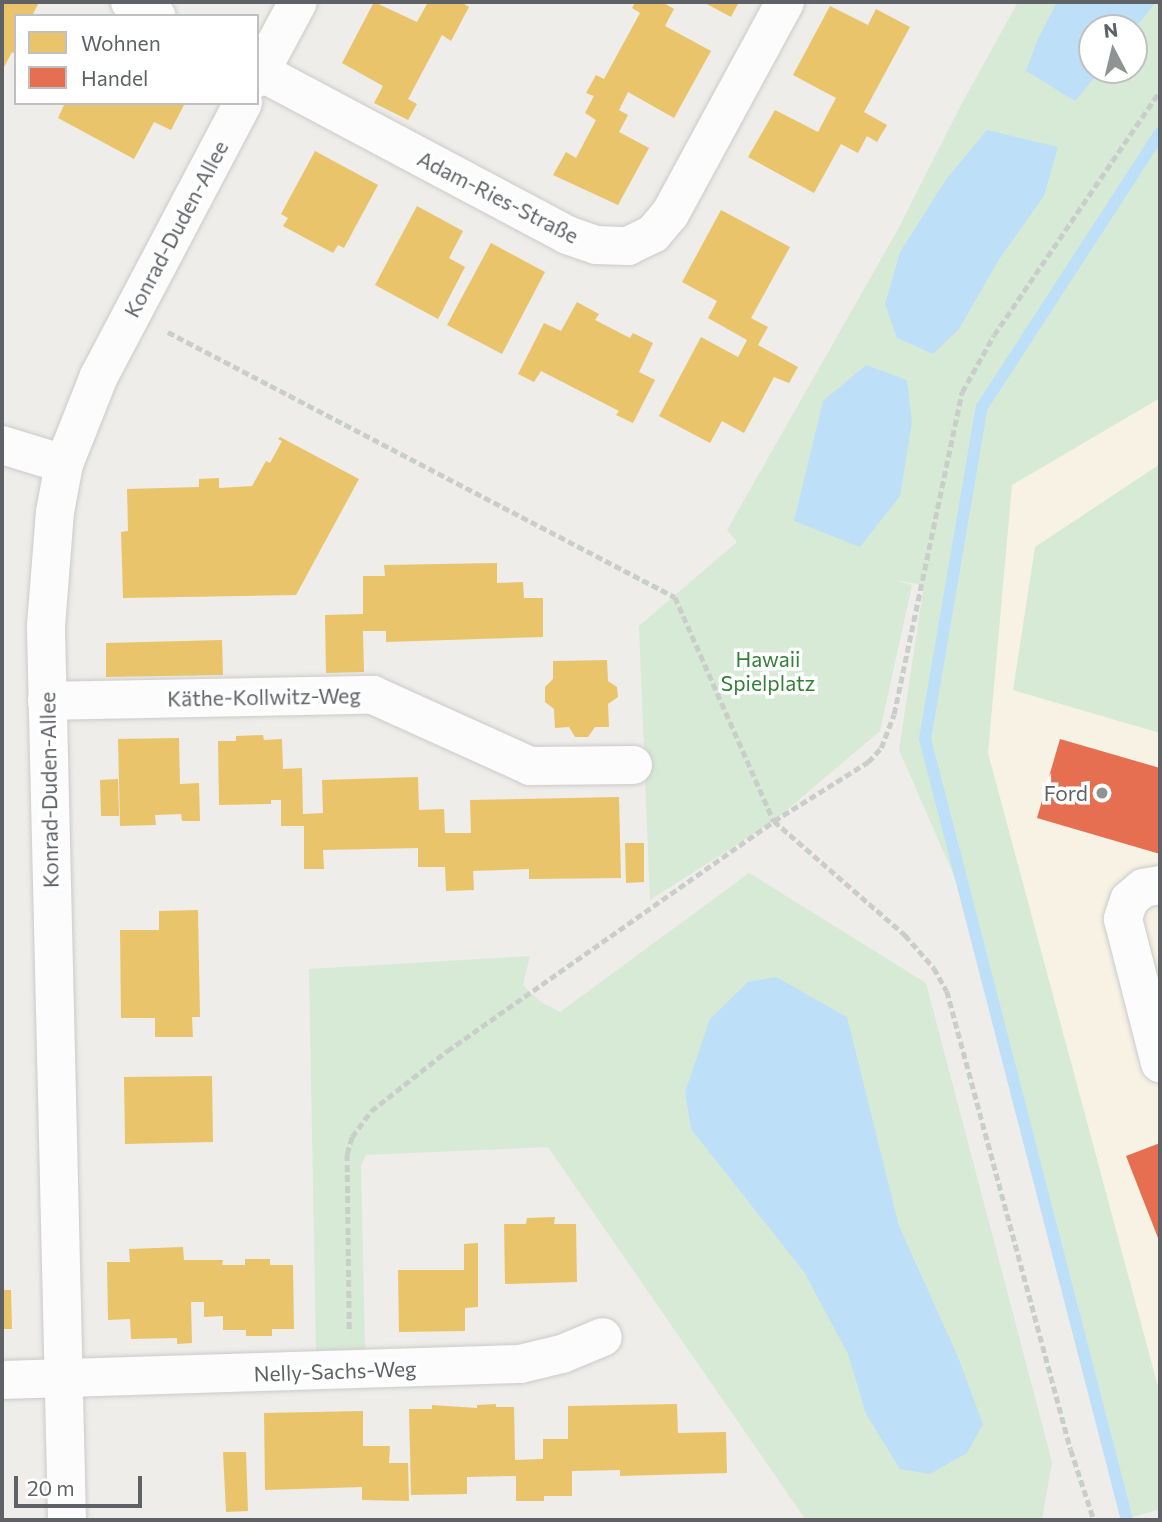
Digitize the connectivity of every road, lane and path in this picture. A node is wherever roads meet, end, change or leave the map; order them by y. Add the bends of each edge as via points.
1 (130, 2) edge
2 (298, 2) edge
3 (785, 2) edge
4 (152, 14) edge
5 (259, 74) edge
6 (259, 83) edge
7 (1160, 91) edge
8 (242, 105) edge
9 (130, 312) junction
10 (2, 445) edge
11 (64, 464) junction
12 (47, 701) junction
13 (633, 765) dead end
14 (774, 821) junction
15 (1160, 885) edge
16 (1160, 1063) edge
17 (603, 1337) dead end
18 (350, 1371) junction
19 (63, 1378) junction
20 (2, 1380) edge
21 (67, 1520) edge
22 (1094, 1520) edge

1 - 4 street
2 - 5 street, Konrad-Duden-Allee
3 - 6 street, Adam-Ries-Straße via 670,214 653,234 618,247 567,235
7 - 14 path via 995,335 962,392 889,735 868,762
8 - 9 street, Konrad-Duden-Allee
9 - 11 street, Konrad-Duden-Allee
9 - 14 path via 676,597
10 - 11 street
11 - 12 street, Konrad-Duden-Allee via 46,592
12 - 13 street, Käthe-Kollwitz-Weg via 373,695 530,766
12 - 19 street, Konrad-Duden-Allee
14 - 18 path via 447,1051 362,1122 349,1144 347,1163
14 - 22 path via 905,936 934,968 947,991
15 - 16 street via 1143,888 1129,900 1123,919
17 - 18 street, Nelly-Sachs-Weg via 520,1364
18 - 19 street, Nelly-Sachs-Weg
19 - 20 street, Nelly-Sachs-Weg
19 - 21 street, Konrad-Duden-Allee

